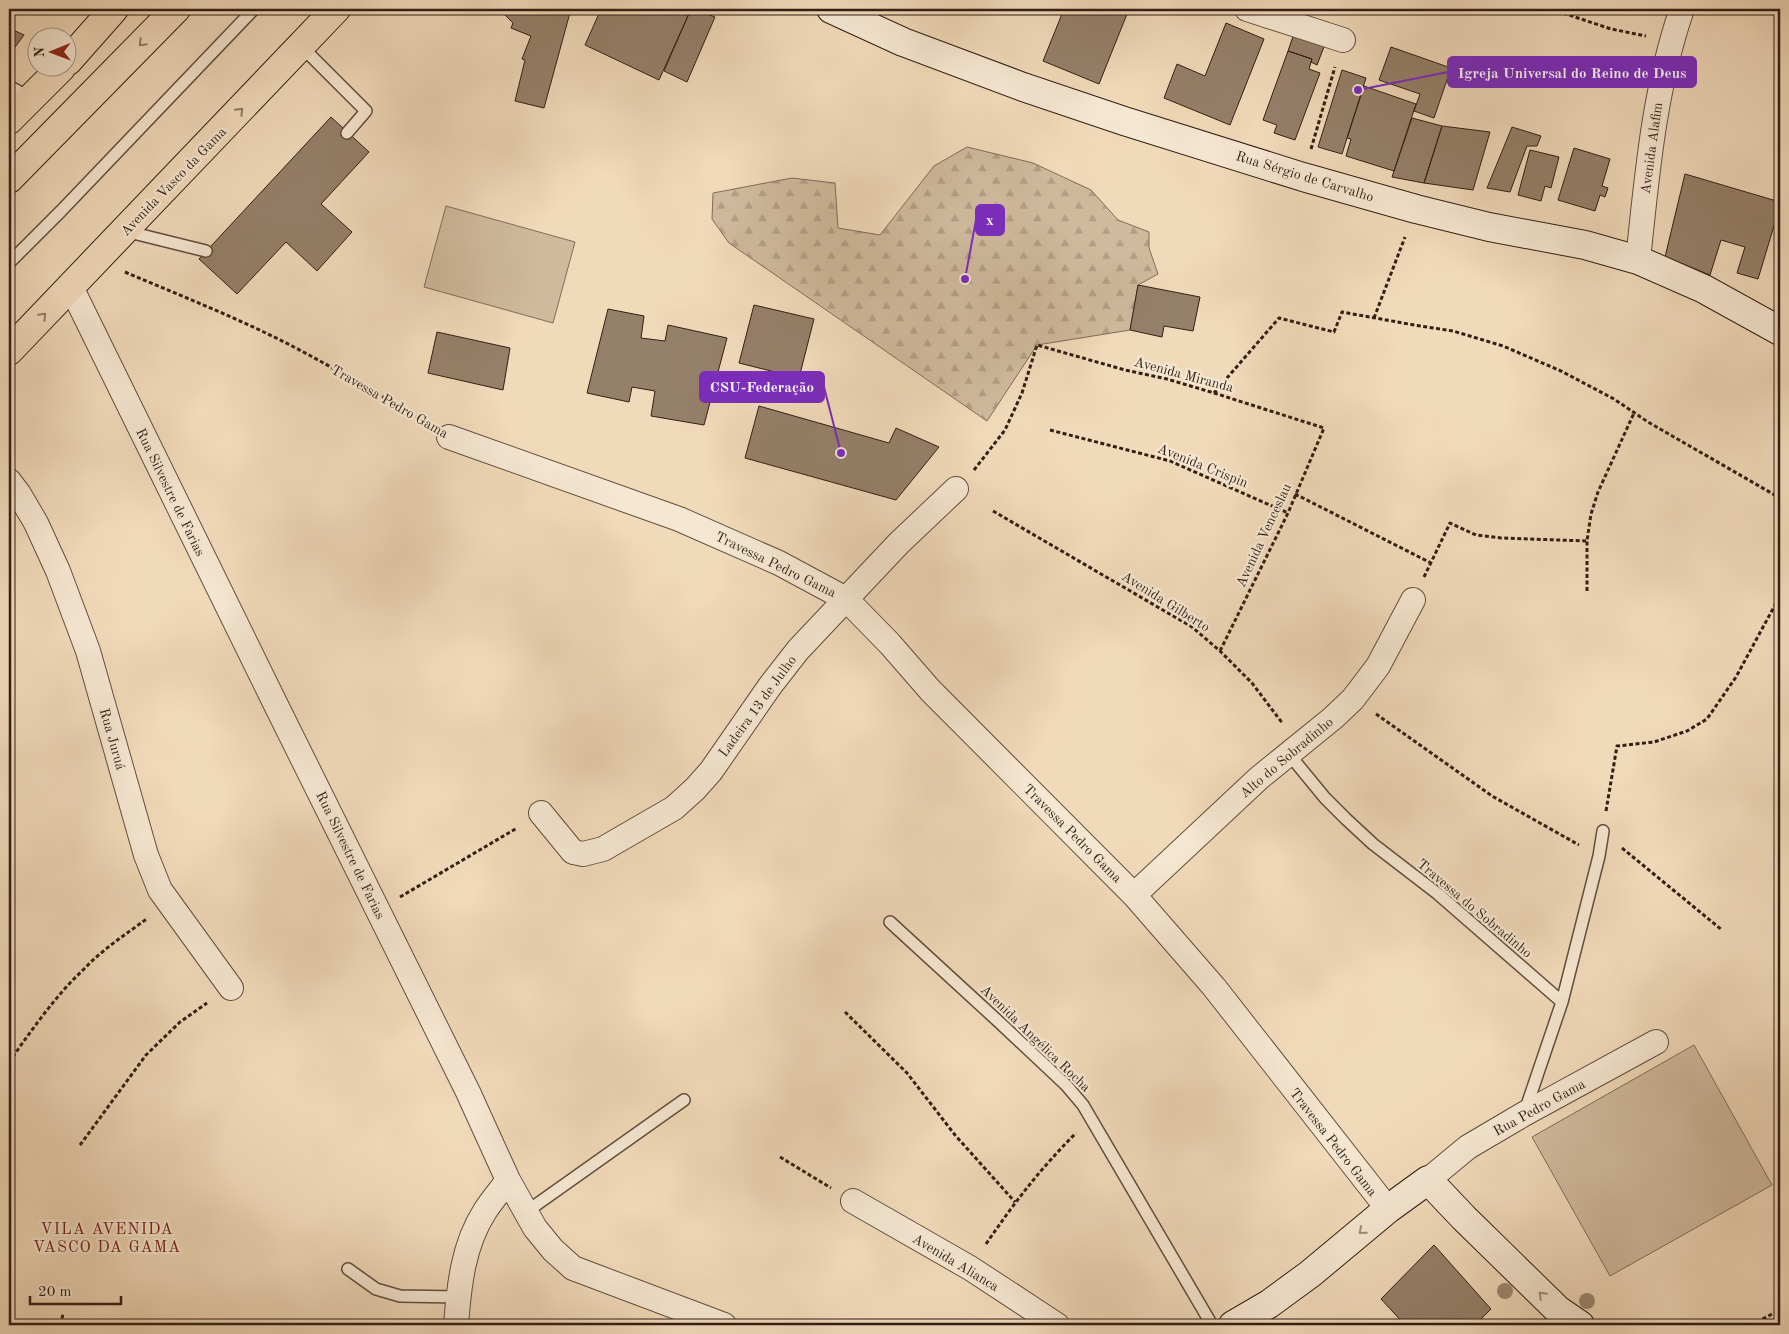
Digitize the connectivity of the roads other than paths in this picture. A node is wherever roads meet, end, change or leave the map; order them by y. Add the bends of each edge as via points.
1 (114, 9) edge
2 (176, 9) edge
3 (253, 9) edge
4 (336, 9) edge
5 (831, 9) edge
6 (1247, 9) edge
7 (1682, 9) edge
8 (1343, 40) road end
9 (301, 46) junction
10 (78, 50) edge
11 (44, 78) edge
12 (20, 92) edge
13 (9, 120) edge
14 (347, 133) dead end
15 (9, 179) edge
16 (125, 232) junction
17 (206, 251) dead end
18 (1638, 260) junction
19 (9, 263) edge
20 (71, 287) junction
21 (1780, 331) edge
22 (9, 351) edge
23 (449, 437) road end
24 (9, 481) edge
25 (956, 489) road end
26 (846, 599) junction
27 (1414, 600) road end
28 (1294, 749) junction
29 (541, 813) road end
30 (1603, 831) road end
31 (1134, 895) junction
32 (890, 922) dead end
33 (231, 988) road end
34 (1562, 1002) junction
35 (1656, 1042) dead end
36 (684, 1100) dead end
37 (1524, 1114) junction
38 (508, 1180) junction
39 (1428, 1180) junction
40 (854, 1202) road end
41 (1388, 1209) junction
42 (526, 1212) junction
43 (348, 1269) dead end
44 (458, 1297) junction
45 (456, 1325) edge
46 (724, 1325) edge
47 (1057, 1325) edge
48 (1212, 1325) edge
49 (1233, 1325) edge
50 (1580, 1325) edge

1 - 10 main road
2 -> 15 main road
3 - 19 lane
4 - 9 main road, Avenida Vasco da Gama
5 - 18 street, Rua Sérgio de Carvalho via 903,42 1023,87 1303,177 1416,210 1585,245
6 - 8 street
7 - 18 street, Avenida Alafim via 1659,95
9 - 14 lane via 366,111
16 -> 9 main road, Avenida Vasco da Gama
11 - 12 main road
12 - 13 main road
16 - 17 lane
16 - 20 main road, Avenida Vasco da Gama
18 - 21 street, Rua Sérgio de Carvalho via 1704,289
22 -> 20 main road, Avenida Vasco da Gama
20 - 38 street, Rua Silvestre de Farias via 468,1092
23 - 26 street, Travessa Pedro Gama via 680,519 779,563
24 - 33 street, Rua Juruá via 36,523 88,651 146,855 160,890
25 - 26 street, Ladeira 13 de Julho
26 - 29 street, Ladeira 13 de Julho via 798,650 711,771 674,808 604,849 583,854 573,852
26 - 31 street, Travessa Pedro Gama via 930,690
27 - 28 street, Alto do Sobradinho via 1378,666 1353,699
28 - 31 street, Alto do Sobradinho via 1245,790
28 - 34 lane, Travessa do Sobradinho via 1324,798 1346,819
30 - 34 lane
31 - 41 street, Travessa Pedro Gama via 1214,987
32 - 48 lane, Avenida Angélica Rocha via 1066,1085 1091,1118
34 - 37 lane
35 - 37 street, Rua Pedro Gama
36 - 42 lane
37 - 39 street, Rua Pedro Gama via 1468,1147
38 - 42 street, Rua Silvestre de Farias
38 - 44 street via 485,1211 471,1240 461,1271
39 - 41 street, Rua Pedro Gama
50 -> 39 street via 1558,1310
40 - 47 street, Avenida Alianca via 970,1268
41 -> 49 street, Rua Pedro Gama via 1310,1274
42 - 46 street, Rua Silvestre de Farias via 553,1250 573,1268
43 - 44 lane via 376,1288 400,1296
44 - 45 street

